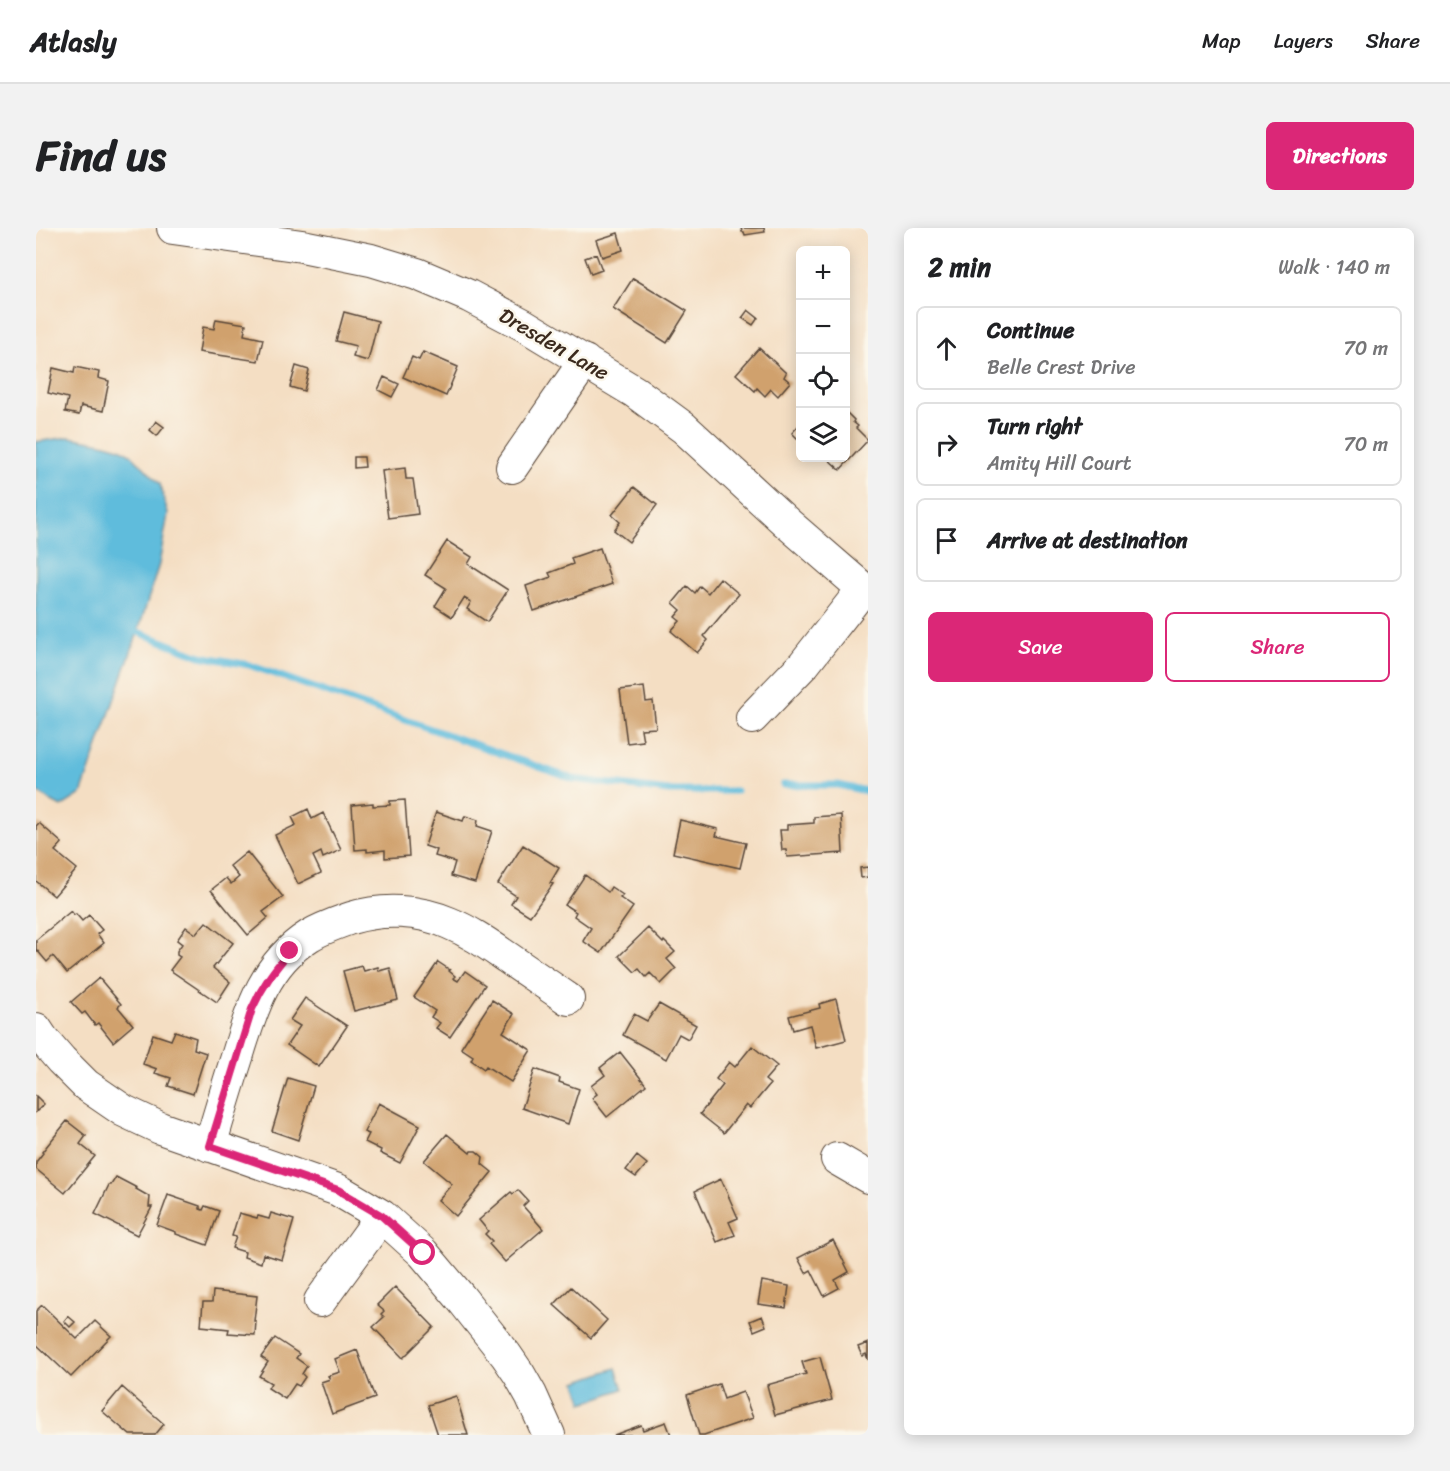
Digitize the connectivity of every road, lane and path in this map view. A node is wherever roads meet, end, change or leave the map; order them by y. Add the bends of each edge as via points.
1 (173, 228) edge
2 (239, 232) edge
3 (585, 361) junction
4 (512, 467) dead end
5 (865, 591) edge
6 (752, 718) dead end
7 (568, 999) dead end
8 (36, 1029) edge
9 (210, 1146) junction
10 (837, 1159) dead end
11 (868, 1177) edge
12 (382, 1216) junction
13 (320, 1301) dead end
14 (549, 1435) edge

1 - 2 street, Dresden Lane
2 - 3 street, Dresden Lane via 371,260 417,274 469,296
3 - 4 street
3 - 5 street, Dresden Lane via 684,428
5 - 6 street
7 - 9 street via 472,933 422,913 386,911 334,924 309,935 290,951 261,989
8 - 9 street via 86,1085 124,1111
9 - 12 street via 338,1190
10 - 11 street
12 - 13 street
12 - 14 street via 423,1253 506,1354

